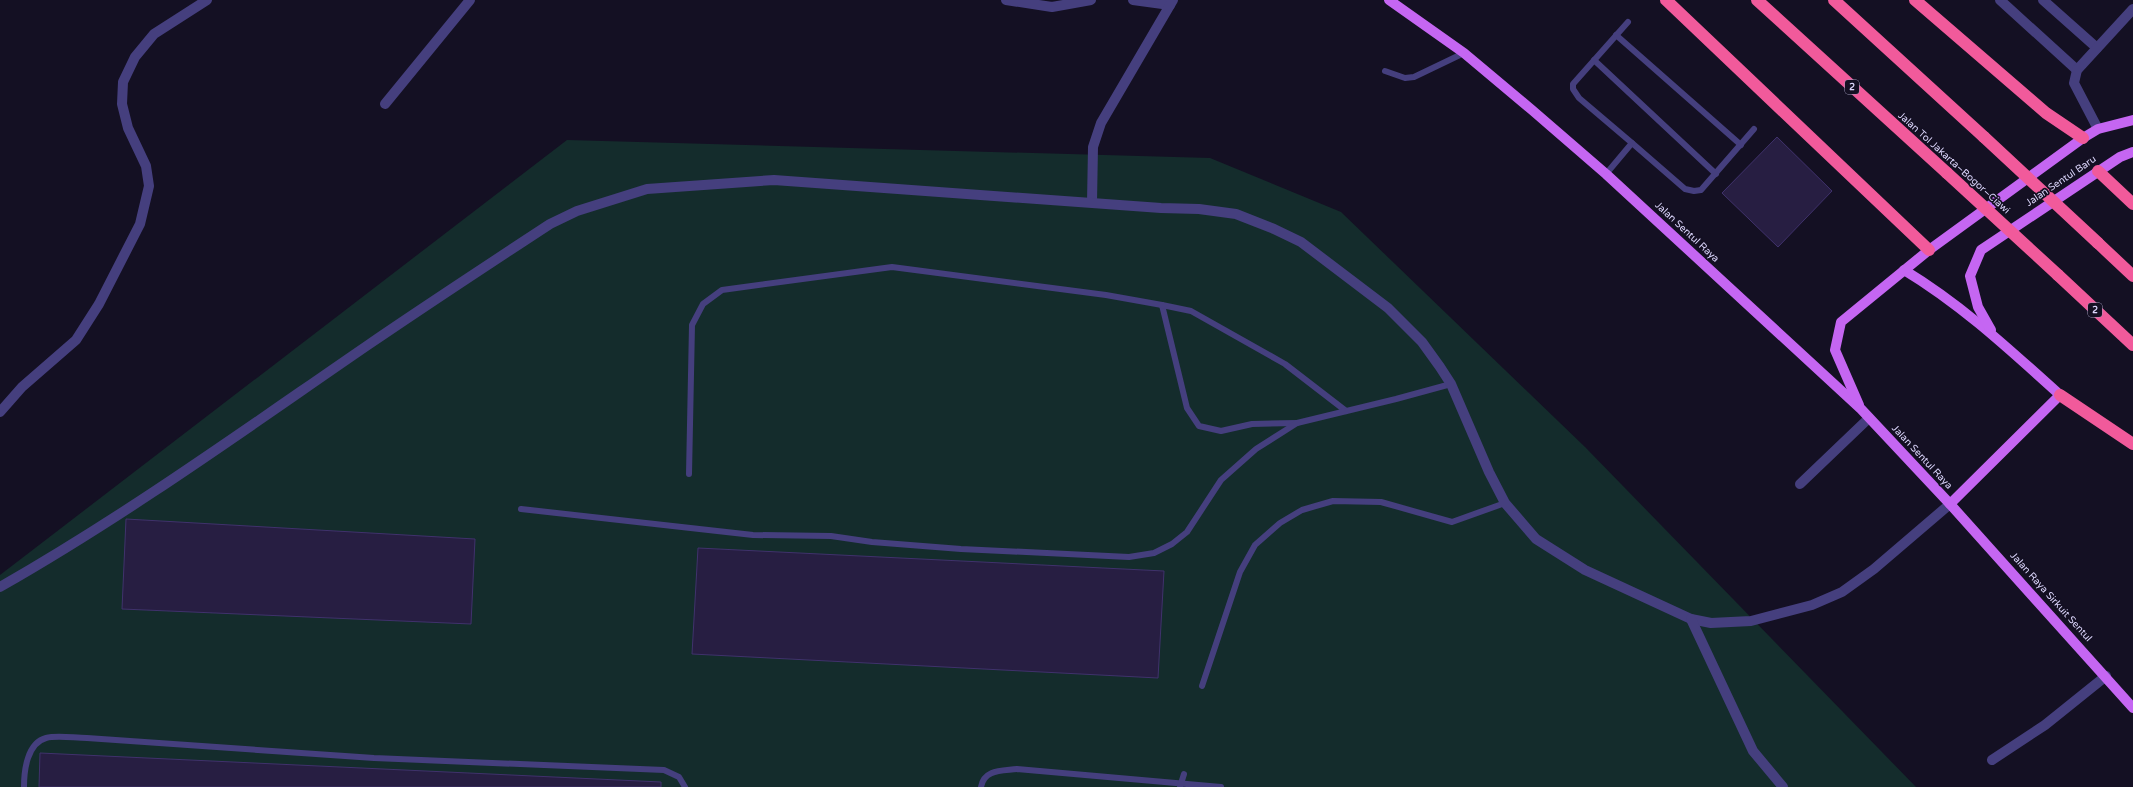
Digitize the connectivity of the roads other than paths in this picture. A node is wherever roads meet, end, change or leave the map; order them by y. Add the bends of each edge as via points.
1 (207, 0) edge
2 (470, 0) edge
3 (1006, 0) edge
4 (1091, 0) edge
5 (1134, 0) edge
6 (1389, 0) edge
7 (1666, 0) edge
8 (1757, 0) edge
9 (1834, 0) edge
10 (1915, 0) edge
11 (2000, 0) edge
12 (2043, 0) edge
13 (1172, 3) edge
14 (2133, 9) edge
15 (1628, 22) dead end
16 (1616, 35) junction
17 (2097, 48) junction
18 (1464, 53) junction
19 (1594, 60) junction
20 (2077, 70) junction
21 (1385, 71) dead end
22 (385, 104) dead end
23 (2133, 120) edge
24 (2098, 129) junction
25 (1754, 130) dead end
26 (2084, 138) junction
27 (1632, 143) junction
28 (1741, 145) junction
29 (2133, 152) edge
30 (2098, 171) junction
31 (1606, 174) junction
32 (1716, 174) junction
33 (1092, 202) junction
34 (2133, 204) edge
35 (1929, 250) junction
36 (1904, 270) junction
37 (2133, 276) edge
38 (1162, 306) junction
39 (1993, 334) junction
40 (2133, 345) edge
41 (1450, 384) junction
42 (2060, 395) junction
43 (1861, 409) junction
44 (1346, 411) junction
45 (0, 412) edge
46 (1869, 418) junction
47 (1297, 422) junction
48 (2133, 444) edge
49 (689, 474) dead end
50 (1800, 484) dead end
51 (1505, 503) junction
52 (1950, 504) junction
53 (521, 509) dead end
54 (0, 587) edge
55 (1691, 619) junction
56 (2106, 676) junction
57 (1202, 686) dead end
58 (2133, 708) edge
59 (1992, 760) dead end
60 (1184, 774) dead end
61 (1180, 786) edge
62 (24, 787) edge
63 (685, 787) edge
64 (981, 787) edge
65 (1221, 787) edge
66 (1784, 787) edge

1 - 45 street via 154,34 135,57 123,82 122,104 128,128 146,166 149,186 140,224 110,284 76,340 22,387
2 - 22 street
3 - 4 street via 1052,7
5 - 13 street
6 - 18 main road, Jalan Sentul Raya
7 - 35 highway
8 - 40 highway, Jalan Tol Jakarta–Bogor–Ciawi / 2, bridge
9 - 37 highway, bridge
10 - 26 highway via 2046,113
11 - 20 street
12 - 17 street
13 - 33 street via 1101,123 1093,147
14 - 17 street
15 - 16 lane
16 - 19 lane
16 - 28 lane
17 - 20 street
18 - 21 lane via 1414,77 1405,78
18 - 31 main road, Jalan Sentul Raya
19 - 27 lane via 1573,84 1573,90
19 - 32 lane
20 - 24 street via 2074,83
23 - 24 main road, Jalan Sentul Baru
24 - 26 main road, Jalan Sentul Baru
25 - 28 lane
26 - 35 main road, Jalan Sentul Baru
27 - 31 lane
27 - 32 lane via 1685,189 1701,190
28 - 32 lane
29 - 30 main road, Jalan Sentul Baru
30 - 34 highway
30 - 39 main road, Jalan Sentul Baru via 1981,250 1970,276 1978,307
31 - 43 main road, Jalan Sentul Raya
33 - 41 street via 1236,214 1301,242 1388,308 1422,342
33 - 54 street via 774,180 647,189 576,211 550,224 375,340 177,478
35 - 36 main road, Jalan Sentul Baru
36 - 39 main road via 1935,288
36 - 43 main road, Jalan Sentul Baru via 1841,322 1835,350
38 - 44 lane via 1191,311 1285,364
38 - 47 lane via 1187,408 1199,426 1221,431 1252,424
38 - 49 lane via 1106,295 892,267 722,290 703,304 692,325
39 - 42 main road
41 - 44 lane
41 - 51 street
42 - 48 highway
42 - 52 main road
43 - 46 main road, Jalan Sentul Raya
44 - 47 lane
46 - 50 street
46 - 52 main road, Jalan Sentul Raya
47 - 53 lane via 1256,450 1221,480 1187,532 1172,544 1154,553 1129,557 961,549 831,536 752,536
51 - 55 street via 1536,540 1585,570
51 - 57 lane via 1452,522 1380,502 1333,501 1302,510 1280,523 1255,545 1240,572
52 - 55 street via 1842,592 1812,605 1751,621 1711,623
52 - 56 main road, Jalan Raya Sirkuit Sentul
55 - 66 street via 1753,751
56 - 58 main road, Jalan Raya Sirkuit Sentul
56 - 59 street via 2045,725
60 - 61 lane
61 - 64 lane via 1017,769 990,773 982,780
61 - 65 lane
62 - 63 lane via 30,750 45,738 87,738 374,758 664,770 679,777

